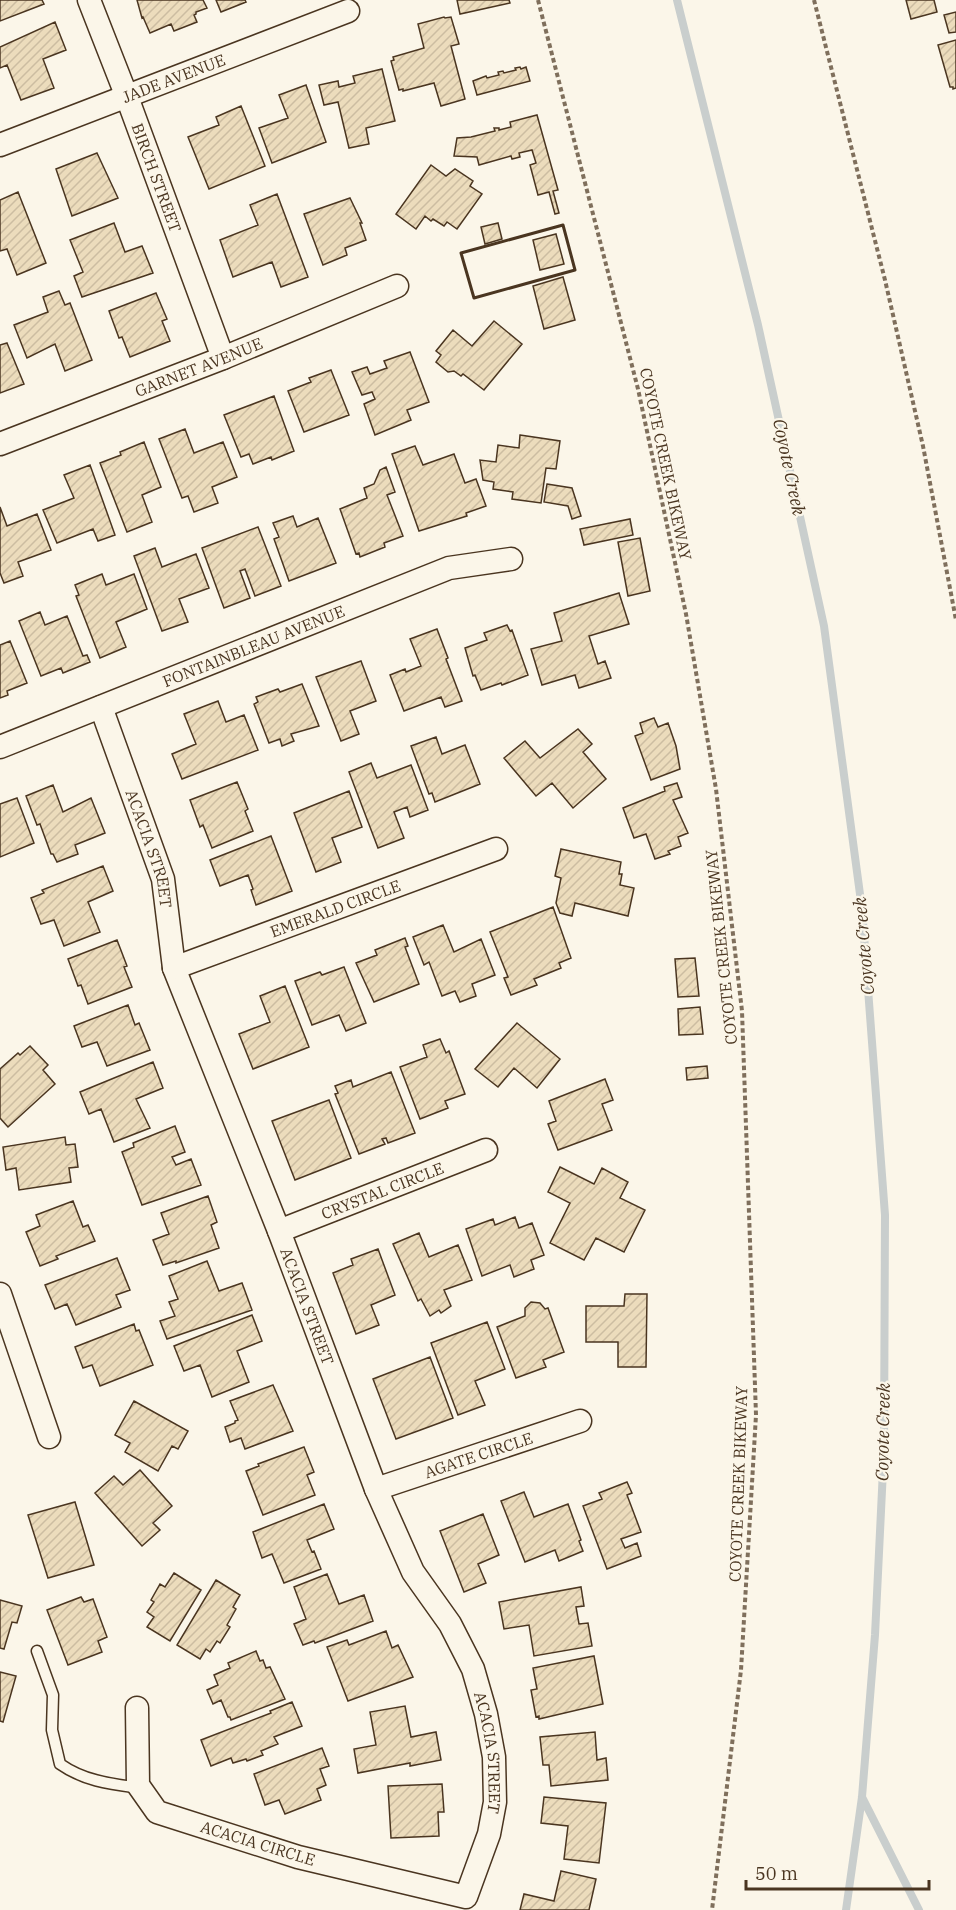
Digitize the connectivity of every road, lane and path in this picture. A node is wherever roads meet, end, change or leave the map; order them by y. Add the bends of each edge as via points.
1 (89, 0) edge
2 (538, 0) edge
3 (814, 0) edge
4 (348, 11) dead end
5 (127, 97) junction
6 (0, 145) edge
7 (397, 286) dead end
8 (223, 358) junction
9 (0, 444) edge
10 (511, 559) dead end
11 (956, 620) edge
12 (101, 707) junction
13 (0, 747) edge
14 (496, 849) dead end
15 (174, 968) junction
16 (486, 1150) dead end
17 (279, 1231) junction
18 (0, 1294) edge
19 (580, 1421) dead end
20 (49, 1437) dead end
21 (376, 1489) junction
22 (37, 1651) dead end
23 (137, 1708) dead end
24 (140, 1788) junction
25 (466, 1897) joint
26 (712, 1910) edge

1 - 5 street, BIRCH STREET
2 - 26 path, COYOTE CREEK BIKEWAY via 638,389 686,614 716,789 742,1011 756,1415 741,1670
3 - 11 path via 885,280 923,446
4 - 5 street, JADE AVENUE
5 - 6 street, JADE AVENUE
5 - 8 street, BIRCH STREET
7 - 8 street, GARNET AVENUE
8 - 9 street, GARNET AVENUE
10 - 12 street, FONTAINBLEAU AVENUE via 449,568
12 - 13 street, FONTAINBLEAU AVENUE
12 - 15 street, ACACIA STREET via 163,879
14 - 15 street, EMERALD CIRCLE
15 - 17 street, ACACIA STREET
16 - 17 street, CRYSTAL CIRCLE
17 - 21 street, ACACIA STREET
18 - 20 street
19 - 21 street, AGATE CIRCLE
21 - 25 street, ACACIA STREET via 413,1572 450,1624 473,1669 486,1713 494,1758 495,1802 489,1834
22 - 24 lane via 54,1695 52,1730 60,1764 74,1774 101,1783
23 - 24 street
24 - 25 street, ACACIA CIRCLE via 157,1812 298,1857

